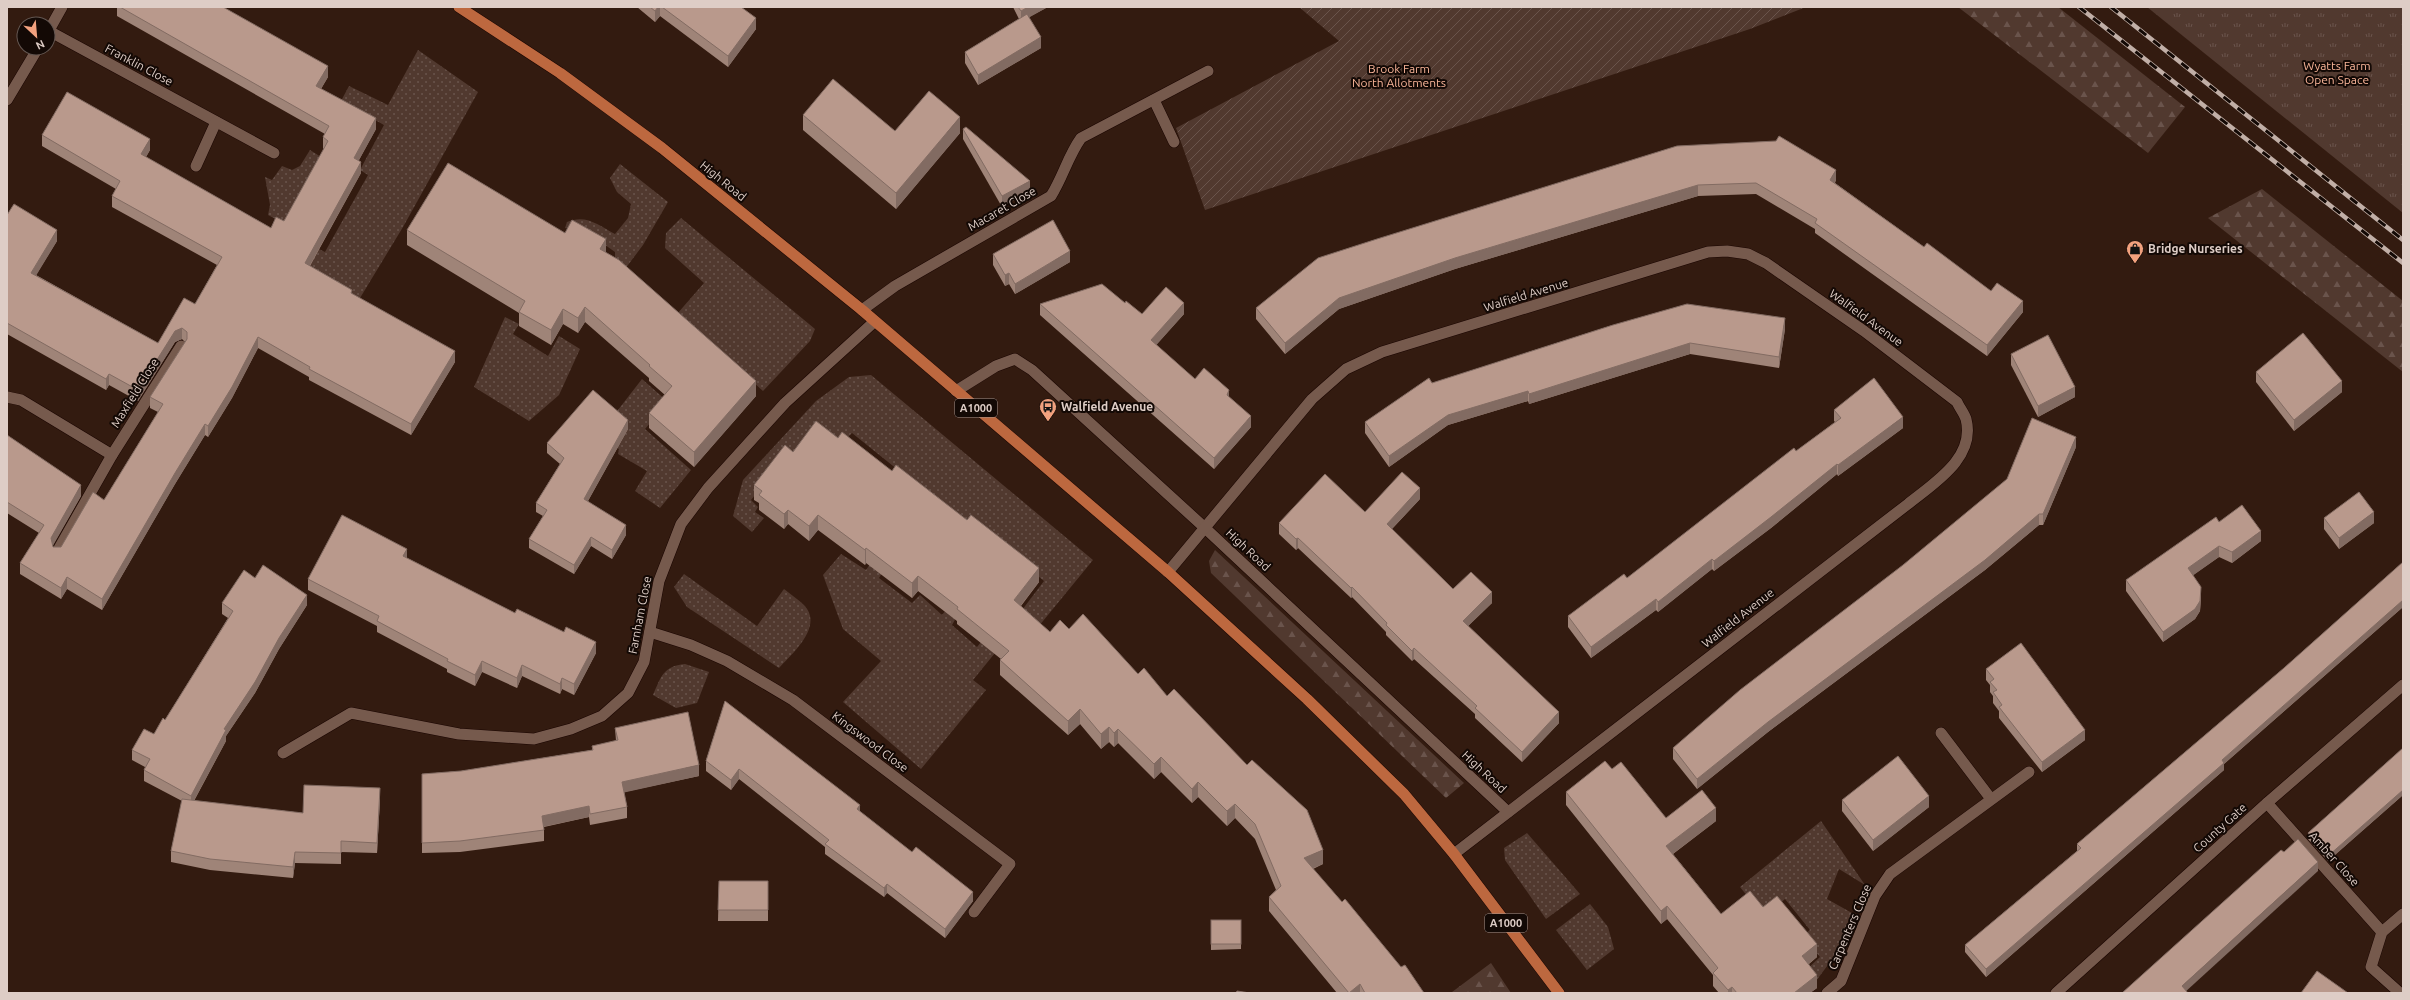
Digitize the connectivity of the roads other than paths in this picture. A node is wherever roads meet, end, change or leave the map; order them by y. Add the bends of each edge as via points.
1 (62, 7) edge
2 (460, 7) edge
3 (56, 18) edge
4 (56, 36) edge
5 (33, 56) edge
6 (1208, 71) dead end
7 (7, 100) edge
8 (1154, 100) junction
9 (216, 122) junction
10 (1174, 142) dead end
11 (274, 153) dead end
12 (196, 166) dead end
13 (862, 310) junction
14 (874, 322) junction
15 (181, 346) edge
16 (956, 391) junction
17 (7, 397) edge
18 (112, 455) junction
19 (1206, 528) junction
20 (57, 552) edge
21 (1168, 572) junction
22 (650, 632) junction
23 (2403, 685) edge
24 (1941, 733) dead end
25 (283, 752) dead end
26 (2029, 772) dead end
27 (1991, 799) junction
28 (2267, 803) junction
29 (1508, 812) junction
30 (1454, 854) junction
31 (974, 912) dead end
32 (2403, 914) edge
33 (2382, 932) junction
34 (1558, 993) edge
35 (1827, 993) edge
36 (2056, 993) edge
37 (2400, 993) edge

1 - 3 street
2 - 13 main road, High Road / A1000 via 560,72 634,126
4 - 9 street, Franklin Close
5 - 7 street
6 - 8 street, Macaret Close
8 - 10 street
8 - 13 street, Macaret Close via 1081,138 1072,150 1062,179 1051,196 895,286
9 - 11 street, Franklin Close
9 - 12 street
13 - 14 main road, High Road / A1000
14 - 16 main road, High Road / A1000
14 - 22 street, Farnham Close via 785,403 708,488 681,524 659,581
15 - 18 street, Maxfield Close
16 - 19 street, High Road via 996,366 1015,359 1032,370
16 - 21 main road, High Road / A1000
17 - 18 street via 21,400
18 - 20 street, Maxfield Close
19 - 21 street, Walfield Avenue
19 - 29 street, High Road
19 - 29 street, Walfield Avenue via 1312,399 1346,369 1382,352 1708,252 1748,254 1766,263 1864,331 1957,402 1966,419 1966,446 1954,465 1908,504
21 - 30 main road, High Road / A1000 via 1302,694 1404,794
22 - 25 street, Farnham Close via 644,662 628,693 602,716 571,729 534,739 466,735 351,713
22 - 31 street, Kingswood Close via 691,645 727,661 793,700 1010,864
23 - 28 street, County Gate
24 - 27 street
26 - 27 street, Carpenters Close
27 - 35 street, Carpenters Close via 1890,874 1874,896 1840,981
28 - 33 street, Amber Close
28 - 36 street, County Gate
29 - 30 street, Walfield Avenue
30 - 34 main road, A1000
32 - 33 street
33 - 37 street via 2371,967

